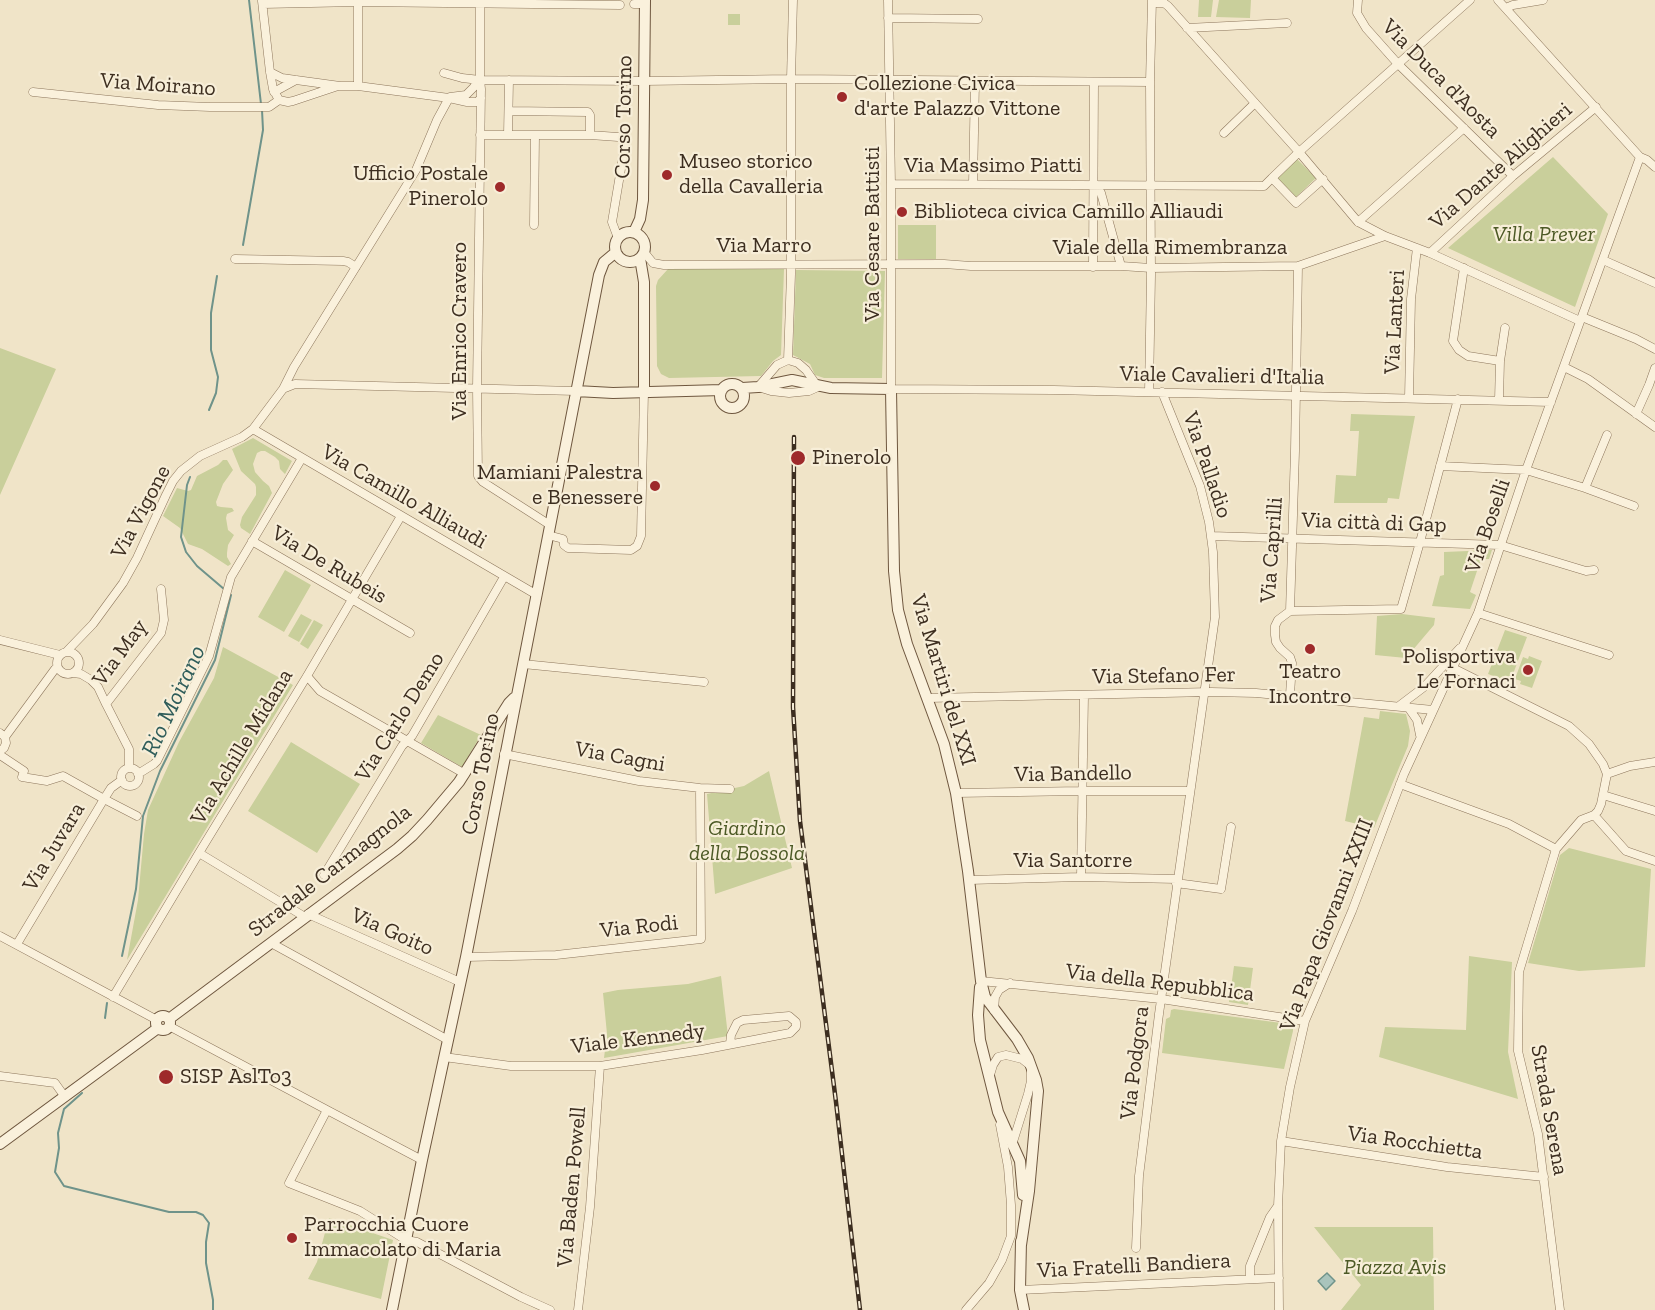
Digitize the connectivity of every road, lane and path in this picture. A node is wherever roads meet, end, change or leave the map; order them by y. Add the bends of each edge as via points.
1 (793, 0) edge
2 (888, 0) edge
3 (1358, 0) edge
4 (1470, 0) edge
5 (1498, 0) edge
6 (1543, 0) edge
7 (358, 1) edge
8 (262, 2) edge
9 (480, 2) edge
10 (1152, 2) edge
11 (642, 3) edge
12 (620, 5) dead end
13 (1506, 8) junction
14 (888, 18) junction
15 (978, 18) dead end
16 (1287, 23) dead end
17 (1187, 27) junction
18 (1398, 64) junction
19 (270, 72) junction
20 (444, 73) dead end
21 (296, 80) junction
22 (480, 80) junction
23 (509, 80) junction
24 (791, 80) junction
25 (889, 80) junction
26 (644, 81) junction
27 (975, 81) junction
28 (1094, 82) junction
29 (1150, 82) junction
30 (340, 86) junction
31 (358, 86) junction
32 (33, 92) dead end
33 (468, 93) junction
34 (277, 96) junction
35 (449, 98) junction
36 (481, 98) junction
37 (1256, 103) junction
38 (1596, 107) junction
39 (509, 111) junction
40 (1464, 128) junction
41 (1224, 133) dead end
42 (480, 135) junction
43 (508, 135) junction
44 (536, 135) junction
45 (590, 135) junction
46 (1299, 152) junction
47 (1640, 157) junction
48 (1655, 167) edge
49 (1513, 176) junction
50 (1272, 178) junction
51 (1323, 179) junction
52 (891, 184) junction
53 (973, 184) junction
54 (1094, 184) junction
55 (1150, 185) junction
56 (1358, 222) junction
57 (534, 225) dead end
58 (634, 232) junction
59 (1385, 236) junction
60 (618, 238) junction
61 (1417, 248) junction
62 (616, 252) junction
63 (1430, 253) junction
64 (642, 255) junction
65 (235, 260) dead end
66 (1604, 260) junction
67 (790, 264) junction
68 (891, 264) junction
69 (1121, 266) junction
70 (1298, 266) junction
71 (356, 267) junction
72 (1093, 267) junction
73 (1151, 268) junction
74 (1464, 268) junction
75 (1655, 283) edge
76 (1581, 319) junction
77 (1505, 328) dead end
78 (1655, 349) edge
79 (788, 356) junction
80 (1500, 361) junction
81 (1564, 366) junction
82 (294, 368) junction
83 (1655, 368) edge
84 (295, 384) junction
85 (758, 387) junction
86 (818, 387) junction
87 (477, 388) junction
88 (742, 388) junction
89 (891, 388) junction
90 (283, 389) junction
91 (722, 390) junction
92 (576, 391) junction
93 (644, 392) junction
94 (1149, 392) junction
95 (1162, 392) junction
96 (1296, 396) junction
97 (1409, 398) junction
98 (1458, 399) junction
99 (1499, 400) junction
100 (1551, 402) junction
101 (1636, 414) junction
102 (1655, 427) edge
103 (253, 429) junction
104 (1607, 435) dead end
105 (302, 458) junction
106 (1440, 466) junction
107 (1526, 470) junction
108 (1586, 488) junction
109 (1634, 506) dead end
110 (401, 516) junction
111 (549, 530) junction
112 (1211, 536) junction
113 (1292, 538) junction
114 (252, 541) junction
115 (1420, 542) junction
116 (1500, 545) junction
117 (1594, 570) dead end
118 (504, 577) junction
119 (161, 589) dead end
120 (537, 595) junction
121 (351, 600) junction
122 (1290, 611) junction
123 (1478, 613) junction
124 (410, 633) dead end
125 (80, 639) junction
126 (0, 640) edge
127 (1465, 643) junction
128 (63, 653) junction
129 (76, 655) junction
130 (1609, 655) dead end
131 (523, 663) junction
132 (58, 668) junction
133 (1453, 668) junction
134 (77, 672) junction
135 (307, 676) junction
136 (704, 681) dead end
137 (1203, 692) junction
138 (1290, 695) junction
139 (1084, 696) junction
140 (516, 697) junction
141 (928, 698) junction
142 (106, 704) junction
143 (1403, 707) junction
144 (1433, 710) junction
145 (2, 735) edge
146 (1419, 738) junction
147 (408, 742) junction
148 (0, 753) edge
149 (504, 754) junction
150 (1655, 762) edge
151 (129, 768) junction
152 (138, 774) junction
153 (465, 774) junction
154 (1607, 774) junction
155 (122, 780) junction
156 (1400, 784) junction
157 (700, 788) junction
158 (730, 789) dead end
159 (1082, 791) junction
160 (1190, 791) junction
161 (956, 793) junction
162 (1603, 795) junction
163 (104, 799) junction
164 (1655, 811) edge
165 (137, 816) dead end
166 (1594, 816) junction
167 (1231, 826) dead end
168 (1556, 849) junction
169 (198, 853) junction
170 (1655, 861) edge
171 (324, 875) dead end
172 (1081, 877) junction
173 (969, 880) junction
174 (1177, 881) junction
175 (307, 916) junction
176 (0, 936) edge
177 (271, 943) junction
178 (17, 944) junction
179 (466, 957) junction
180 (981, 981) junction
181 (460, 982) junction
182 (1010, 983) junction
183 (113, 997) junction
184 (1161, 999) junction
185 (994, 1010) junction
186 (1305, 1021) junction
187 (163, 1023) junction
188 (448, 1040) junction
189 (730, 1044) junction
190 (444, 1057) junction
191 (600, 1066) junction
192 (1031, 1066) junction
193 (0, 1076) edge
194 (990, 1076) junction
195 (65, 1097) junction
196 (327, 1110) junction
197 (998, 1112) junction
198 (1281, 1141) junction
199 (1012, 1143) junction
200 (0, 1144) edge
201 (422, 1160) junction
202 (1008, 1167) junction
203 (1544, 1177) junction
204 (1278, 1206) junction
205 (406, 1240) junction
206 (1021, 1245) junction
207 (1136, 1248) dead end
208 (1250, 1278) junction
209 (1279, 1278) junction
210 (1020, 1290) junction
211 (392, 1310) edge
212 (550, 1310) edge
213 (578, 1310) edge
214 (966, 1310) edge
215 (1024, 1310) edge
216 (1279, 1310) edge
217 (1560, 1310) edge

1 - 24 street
2 - 14 street, Via Cesare Battisti
3 - 18 street, Via Duca d'Aosta via 1358,18
4 - 18 street
5 - 13 street
6 - 13 street
7 - 8 street
7 - 9 street
7 - 31 street
8 - 19 street
9 - 12 street
9 - 22 street, Via Enrico Cravero
10 - 17 street via 1164,3
10 - 29 street
11 - 26 main road, Corso Torino
13 - 38 street
14 - 15 street
14 - 25 street, Via Cesare Battisti
16 - 17 street
17 - 37 street
18 - 40 street, Via Duca d'Aosta
18 - 46 street
19 - 21 street, Via Moirano
19 - 34 street
20 - 22 street
21 - 30 street, Via Moirano
21 - 34 street, Via Moirano
22 - 23 street
22 - 33 street
22 - 36 street, Via Enrico Cravero
23 - 26 street
23 - 39 street
24 - 25 street
24 - 26 street
24 - 67 street
25 - 27 street
25 - 52 street, Via Cesare Battisti
26 - 58 main road, Corso Torino via 643,200
27 - 28 street
27 - 53 street
28 - 29 street
28 - 54 street
29 - 55 street
30 - 31 street, Via Moirano
30 - 34 street, Via Moirano via 288,102
31 - 35 street, Via Moirano
32 - 34 street, Via Moirano via 158,105 257,108 269,107
33 - 35 street, Via Moirano
33 - 36 street
35 - 36 street, Via Moirano via 467,102
35 - 71 street, Via Vigone via 416,170
36 - 42 street, Via Enrico Cravero
37 - 41 street
37 - 46 street
38 - 47 street
38 - 49 street, Via Dante Alighieri
39 - 43 street
39 - 45 street via 588,112
40 - 49 street, Via Duca d'Aosta
40 - 56 street
42 - 43 street
42 - 87 street, Via Enrico Cravero
43 - 44 street
44 - 45 street
44 - 57 street
45 - 60 street, Corso Torino via 618,136 624,140 612,222
46 - 50 street
46 - 51 street
47 - 48 street
47 - 66 street
49 - 63 street, Via Dante Alighieri
50 - 51 street via 1296,203
50 - 55 street, Via Massimo Piatti via 1264,186
51 - 56 street
52 - 53 street, Via Massimo Piatti
52 - 68 street, Via Cesare Battisti
53 - 54 street, Via Massimo Piatti
54 - 55 street, Via Massimo Piatti
54 - 69 street via 1101,193
54 - 72 street
55 - 73 street
56 - 59 street
58 - 60 main road via 625,232
58 - 64 main road via 642,238
59 - 61 street
59 - 70 street, Viale della Rimembranza
60 - 62 main road
61 - 63 street
61 - 97 street, Via Lanteri via 1411,298
62 - 64 main road via 626,261 636,261
62 - 92 main road, Corso Torino via 603,262 599,275
63 - 74 street
64 - 67 street, Via Marro via 664,265
64 - 93 main road
65 - 71 street via 343,261
66 - 75 street
66 - 76 street
67 - 68 street, Via Marro
67 - 79 street
68 - 72 street, Viale della Rimembranza
68 - 89 street, Via Cesare Battisti
69 - 72 street, Viale della Rimembranza
69 - 73 street, Viale della Rimembranza
70 - 73 street, Viale della Rimembranza
70 - 96 street, Via Caprilli
71 - 82 street, Via Vigone
73 - 94 street
74 - 76 street
74 - 80 street via 1453,341 1468,356
76 - 78 street
76 - 81 street, Via Boselli
77 - 80 street
79 - 85 street
79 - 86 street via 806,369
80 - 99 street
81 - 100 street, Via Boselli
81 - 101 street
82 - 84 street
82 - 90 street, Via Vigone
83 - 101 street
84 - 87 street
84 - 90 street
85 - 86 main road via 792,380
85 - 88 main road
86 - 89 main road
87 - 92 street
87 - 111 street, Via Enrico Cravero via 480,480
88 - 91 main road via 728,384
88 - 91 main road via 742,404 731,409 721,401
89 - 94 street, Viale Cavalieri d'Italia
89 - 141 main road, Via Martiri del XXI via 898,610
90 - 103 street, Via Vigone
91 - 93 main road
92 - 93 main road
92 - 111 main road, Corso Torino
93 - 111 street via 641,536 637,546 631,550 568,548 563,539
94 - 95 street, Viale Cavalieri d'Italia
95 - 96 street, Viale Cavalieri d'Italia
95 - 112 street, Via Palladio via 1200,486
96 - 97 street, Viale Cavalieri d'Italia
96 - 113 street, Via Caprilli
97 - 98 street, Viale Cavalieri d'Italia
98 - 99 street, Viale Cavalieri d'Italia
98 - 106 street
99 - 100 street, Viale Cavalieri d'Italia
100 - 107 street, Via Boselli
101 - 102 street
103 - 105 street, Via Camillo Alliaudi
103 - 125 street, Via Vigone via 200,456 181,471 165,495 129,573
104 - 108 street
105 - 110 street, Via Camillo Alliaudi
105 - 114 street, Via De Rubeis
106 - 107 street
106 - 115 street
107 - 108 street
107 - 116 street, Via Boselli
108 - 109 street
110 - 118 street, Via Camillo Alliaudi
110 - 121 street, Via Achille Midana
111 - 120 main road, Corso Torino
112 - 113 street, Via città di Gap
112 - 137 street, Via Palladio via 1215,618
113 - 115 street, Via città di Gap
113 - 122 street, Via Caprilli
114 - 121 street, Via De Rubeis
114 - 152 street via 234,572 204,668 157,761
115 - 116 street, Via città di Gap
115 - 122 street via 1401,609
116 - 117 street, Via città di Gap via 1586,571
116 - 123 street, Via Boselli
118 - 120 street, Via Camillo Alliaudi
118 - 147 street, Via Carlo Demo
119 - 142 street, Via May via 164,620 159,638
120 - 131 main road, Corso Torino
121 - 124 street, Via De Rubeis
121 - 135 street, Via Achille Midana
122 - 138 street, Via Caprilli via 1275,626 1276,642 1292,663
123 - 127 street, Via Boselli
123 - 130 street
125 - 128 street, Via Vigone
125 - 129 street, Via Vigone
126 - 128 street
127 - 133 street, Via Boselli
127 - 143 street
128 - 129 street
128 - 132 street via 57,661
129 - 134 street
131 - 136 street
131 - 140 main road, Corso Torino
132 - 134 street via 66,674
132 - 145 street
133 - 144 street, Via Boselli
133 - 154 street via 1569,726 1589,744
134 - 142 street via 98,687
135 - 147 street via 320,691
135 - 169 street, Via Achille Midana
137 - 138 street, Via Stefano Fer
137 - 139 street, Via Stefano Fer
137 - 160 street, Via Podgora
138 - 143 street, Via Stefano Fer
139 - 141 street, Via Stefano Fer
139 - 159 street
140 - 149 main road, Corso Torino
140 - 153 main road, Stradale Carmagnola
141 - 161 main road, Via Martiri del XXI
142 - 151 street, Via May via 129,749
143 - 144 street, Via Stefano Fer
143 - 146 street via 1419,725
144 - 146 street, Via Boselli
145 - 148 street via 6,746
146 - 156 street, Via Papa Giovanni XXIII
147 - 153 street
147 - 171 street, Via Carlo Demo
148 - 163 street, Via Juvara via 24,771 22,777 47,782 63,776
149 - 157 street, Via Cagni via 639,781
149 - 179 main road, Corso Torino
150 - 154 street
151 - 152 street
151 - 155 street via 122,772
152 - 155 street via 137,783 132,786
153 - 175 main road, Stradale Carmagnola via 412,836
154 - 162 street
155 - 163 street, Via Juvara
156 - 168 street via 1509,824
156 - 186 street, Via Papa Giovanni XXIII
157 - 158 street, Via Cagni
157 - 179 street, Via Rodi via 701,939 556,955
159 - 160 street, Via Bandello
159 - 161 street, Via Bandello
159 - 172 street
160 - 174 street, Via Podgora
161 - 173 main road, Via Martiri del XXI
162 - 164 street
162 - 166 street
163 - 165 street, Via Juvara
163 - 178 street, Via Juvara
166 - 168 street via 1581,820
166 - 170 street via 1626,850
167 - 174 street via 1221,889
168 - 203 street, Strada Serena via 1519,972 1518,1051
169 - 175 street, Via Goito
169 - 183 street, Via Achille Midana
172 - 173 street, Via Santorre
172 - 174 street, Via Santorre
173 - 180 main road, Via Martiri del XXI
174 - 184 street, Via Podgora
175 - 177 main road, Stradale Carmagnola
175 - 181 street, Via Goito
176 - 178 street
177 - 187 main road, Stradale Carmagnola
177 - 188 street
178 - 183 street
179 - 181 main road, Corso Torino
180 - 182 street, Via della Repubblica
180 - 185 main road, Via Martiri del XXI
180 - 194 main road, Via Martiri del XXI via 980,1040
181 - 188 main road, Corso Torino
182 - 184 street, Via della Repubblica
182 - 185 street via 999,990
183 - 187 street
184 - 186 street, Via della Repubblica
184 - 207 street, Via Podgora via 1139,1176
185 - 192 main road, Via Martiri del XXI via 1017,1039
186 - 198 street, Via Papa Giovanni XXIII
187 - 195 main road, Stradale Carmagnola
187 - 196 street
188 - 190 main road, Corso Torino
189 - 189 street, Viale Kennedy via 790,1033 796,1022 789,1016 743,1020 737,1023
189 - 191 street, Viale Kennedy
190 - 191 street, Viale Kennedy via 511,1066
190 - 201 main road, Corso Torino
191 - 213 street, Via Baden Powell
192 - 194 street via 1006,1055 998,1057
192 - 199 street via 1028,1094
192 - 206 main road, Via Martiri del XXI via 1038,1091
193 - 195 street via 55,1083
194 - 197 main road, Via Martiri del XXI
195 - 200 main road, Stradale Carmagnola
196 - 201 street
196 - 205 street via 289,1183 360,1211
197 - 199 main road, Via Martiri del XXI
197 - 202 street, Via Martiri del XXI
198 - 203 street, Via Rocchietta via 1447,1167
198 - 204 street, Via Papa Giovanni XXIII
199 - 202 street
199 - 206 main road, Via Martiri del XXI via 1020,1161 1022,1181
201 - 205 main road, Corso Torino
202 - 214 street via 1011,1236 989,1283
203 - 217 street, Strada Serena
204 - 208 street, Via Fratelli Bandiera via 1250,1266
204 - 209 street, Via Papa Giovanni XXIII
205 - 211 main road, Corso Torino
205 - 212 street via 417,1242
206 - 210 main road, Via Martiri del XXI
208 - 209 street, Via Fratelli Bandiera
208 - 210 street, Via Fratelli Bandiera
209 - 216 street, Via Papa Giovanni XXIII
210 - 215 main road, Via Martiri del XXI

